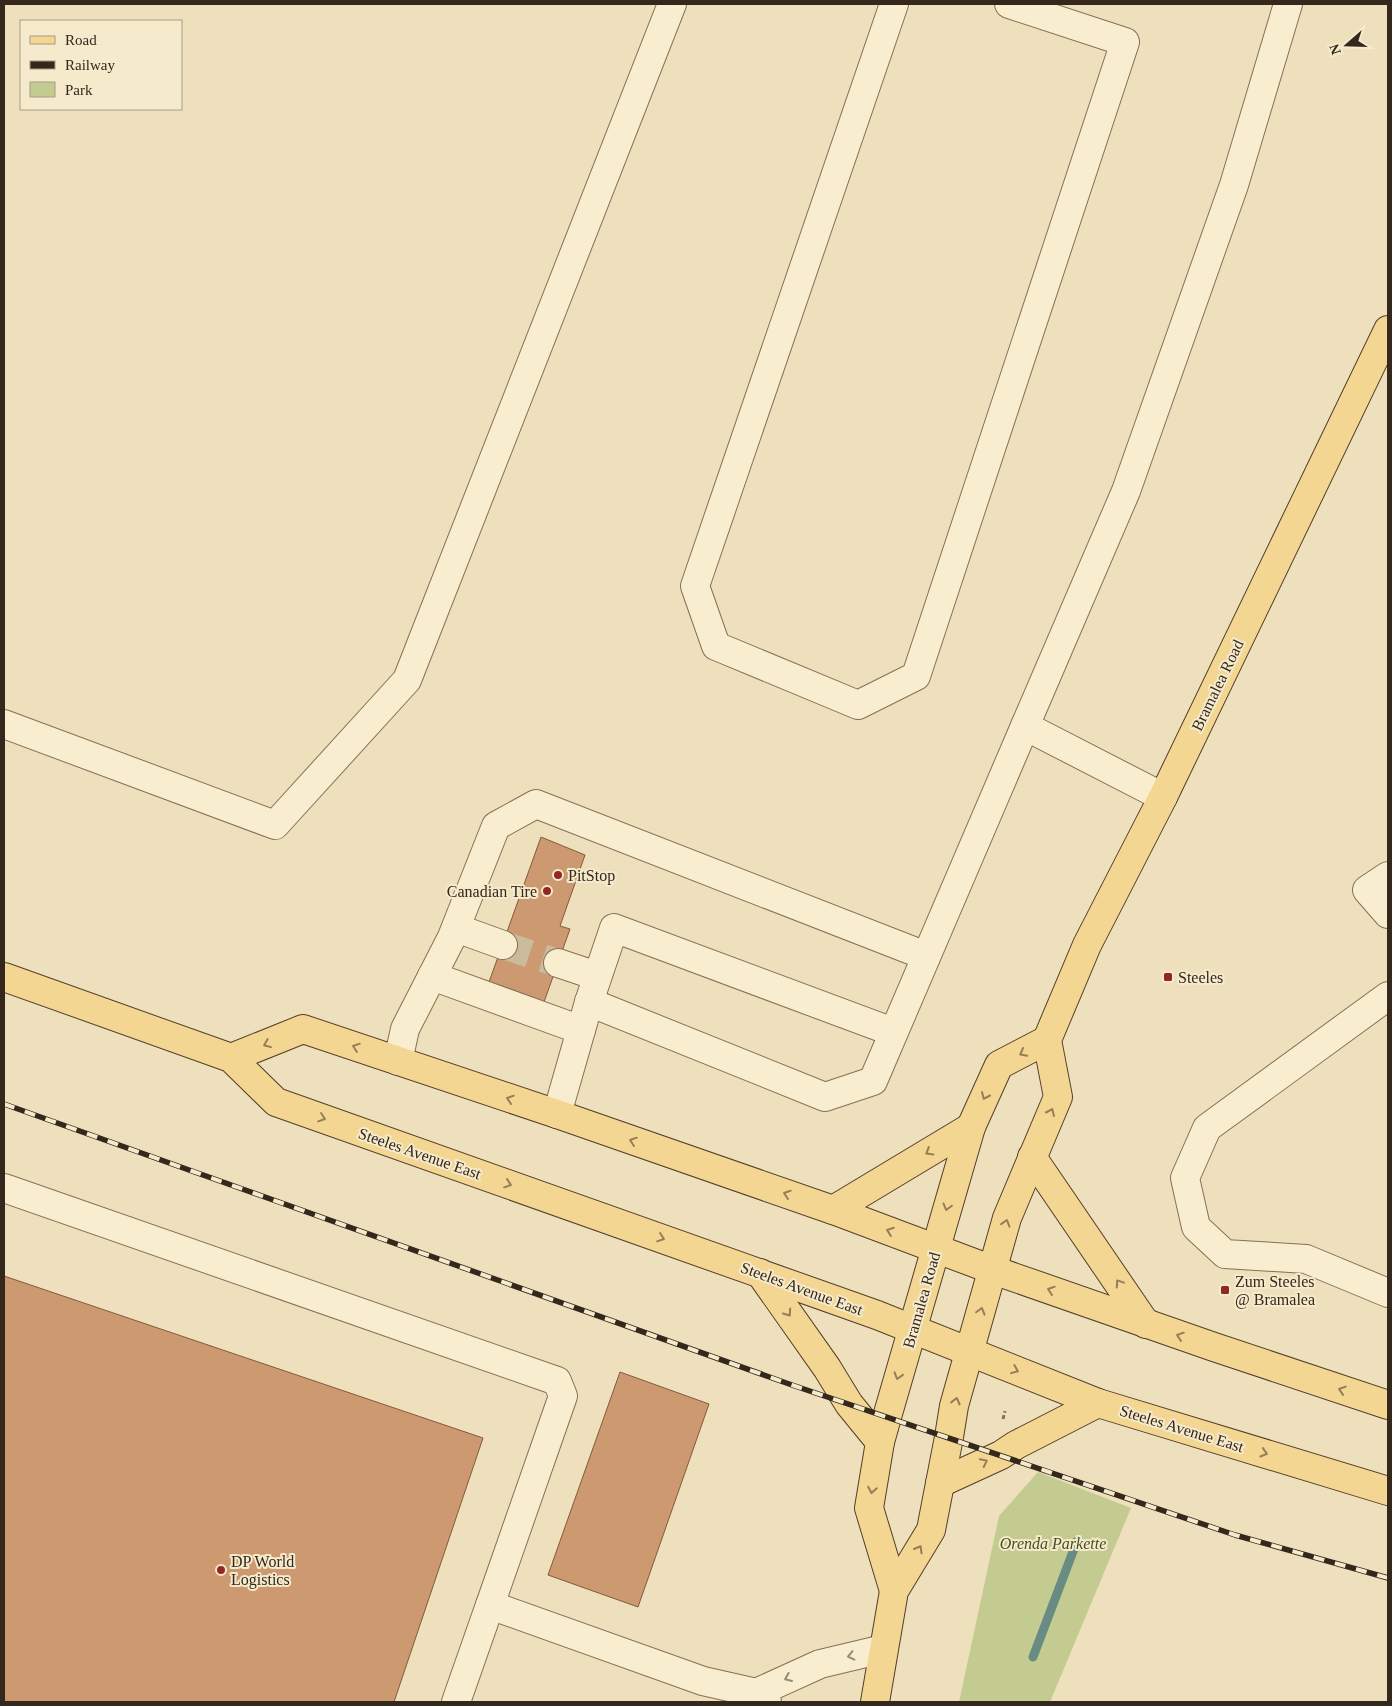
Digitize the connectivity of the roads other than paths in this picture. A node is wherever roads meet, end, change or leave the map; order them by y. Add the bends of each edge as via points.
1 (672, 4) edge
2 (894, 4) edge
3 (1009, 4) edge
4 (1288, 4) edge
5 (1388, 330) edge
6 (4, 724) edge
7 (1025, 726) junction
8 (1163, 797) junction
9 (1388, 876) edge
10 (1388, 914) edge
11 (456, 928) junction
12 (503, 945) tunnel mouth
13 (926, 956) junction
14 (558, 962) tunnel mouth
15 (432, 976) junction
16 (597, 976) junction
17 (4, 977) edge
18 (1388, 996) edge
19 (589, 1002) junction
20 (581, 1030) junction
21 (893, 1032) junction
22 (1047, 1040) junction
23 (231, 1058) junction
24 (398, 1061) junction
25 (556, 1114) junction
26 (971, 1127) junction
27 (1032, 1157) junction
28 (4, 1188) edge
29 (833, 1210) junction
30 (936, 1248) junction
31 (992, 1270) junction
32 (760, 1273) junction
33 (1388, 1293) edge
34 (1146, 1324) junction
35 (912, 1329) junction
36 (969, 1352) junction
37 (1098, 1403) junction
38 (1388, 1405) edge
39 (880, 1442) junction
40 (940, 1483) junction
41 (1388, 1491) edge
42 (894, 1591) junction
43 (490, 1605) junction
44 (883, 1649) junction
45 (762, 1698) edge
46 (456, 1702) edge
47 (875, 1702) edge

1 - 6 lane via 407,680 275,824
2 - 3 lane via 695,586 716,646 858,705 916,676 1124,42
4 - 7 lane via 1234,185 1126,491
5 - 8 main road, Bramalea Road
7 - 8 lane
7 - 13 lane
8 - 22 main road, Bramalea Road via 1087,945
9 - 10 lane via 1367,890
11 - 12 lane
11 - 13 lane via 496,826 536,804
11 - 15 lane
13 - 21 lane
14 - 16 lane
15 - 20 lane
15 - 24 lane via 405,1029
16 - 19 lane
16 - 21 lane via 614,928
17 - 23 main road, Steeles Avenue East
18 - 33 lane via 1207,1128 1185,1178 1196,1227 1225,1254 1306,1258
19 - 20 lane
19 - 21 lane via 825,1097 873,1081
20 - 25 lane
22 -> 26 main road, Bramalea Road via 999,1065
27 -> 22 main road, Bramalea Road via 1058,1097
24 -> 23 main road via 303,1029
23 -> 32 main road, Steeles Avenue East via 276,1102
25 -> 24 main road
29 -> 25 main road
26 -> 29 main road
26 -> 30 main road, Bramalea Road
31 -> 27 main road, Bramalea Road via 1007,1218
34 -> 27 main road
28 - 43 lane via 557,1381 563,1396
30 -> 29 main road
30 - 31 main road
30 - 35 main road, Bramalea Road
34 -> 31 main road
36 -> 31 main road, Bramalea Road
32 - 35 main road, Steeles Avenue East
32 -> 39 main road via 849,1404
38 -> 34 main road
35 - 36 main road, Steeles Avenue East
35 -> 39 main road, Bramalea Road
36 -> 37 main road, Steeles Avenue East
40 -> 36 main road, Bramalea Road via 954,1406
40 -> 37 main road via 1001,1455
37 -> 41 main road, Steeles Avenue East
39 -> 42 main road, Bramalea Road via 868,1508
42 -> 40 main road, Bramalea Road via 930,1530
42 - 44 main road, Bramalea Road
43 - 45 lane via 703,1681
43 - 46 lane
44 -> 45 lane via 820,1664
44 - 47 main road, Bramalea Road

